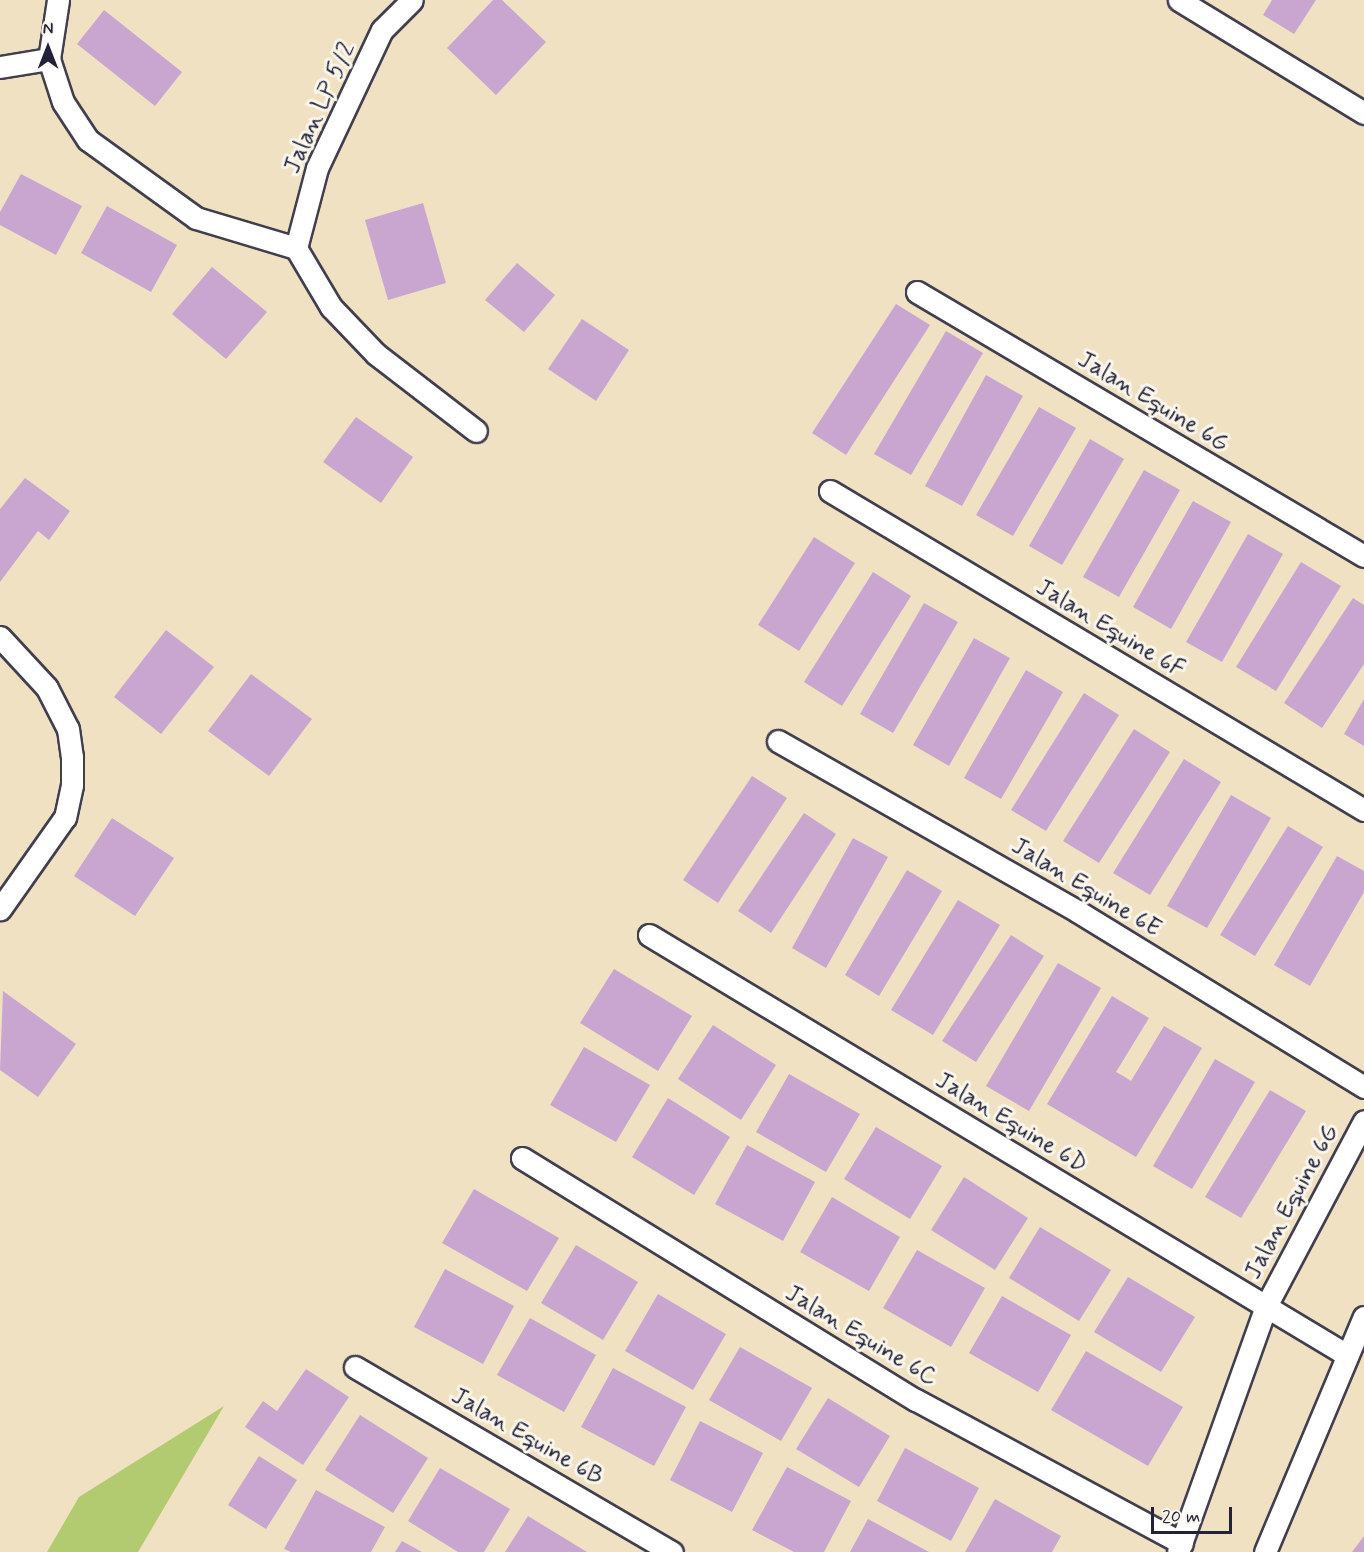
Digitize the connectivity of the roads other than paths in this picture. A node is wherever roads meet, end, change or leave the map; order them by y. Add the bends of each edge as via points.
1 (58, 0) edge
2 (412, 0) edge
3 (1179, 0) edge
4 (49, 59) junction
5 (0, 67) edge
6 (1364, 112) edge
7 (296, 248) junction
8 (917, 292) dead end
9 (476, 431) dead end
10 (830, 491) dead end
11 (1364, 556) edge
12 (0, 637) edge
13 (778, 741) dead end
14 (1364, 810) edge
15 (0, 909) edge
16 (649, 936) dead end
17 (1364, 1087) edge
18 (1364, 1121) edge
19 (522, 1158) dead end
20 (1266, 1306) junction
21 (1364, 1317) edge
22 (1347, 1355) junction
23 (355, 1367) dead end
24 (1180, 1547) edge
25 (672, 1552) edge
26 (1265, 1552) edge

1 - 4 street
2 - 7 street, Jalan LP 5/2 via 382,30 317,168
3 - 6 street
4 - 5 street
4 - 7 street via 63,102 88,140 196,218
7 - 9 street via 331,307 376,354
8 - 11 street, Jalan Equine 6G
10 - 14 street, Jalan Equine 6F
12 - 15 street via 46,688 68,729 72,756 72,785 65,817
13 - 17 street, Jalan Equine 6E via 1077,911
16 - 20 street, Jalan Equine 6D
18 - 20 street, Jalan Equine 6G
19 - 24 street, Jalan Equine 6C via 916,1400
20 - 22 street, Jalan Equine 6D
20 - 24 street, Jalan Equine 6G
21 - 22 street
22 - 26 street
23 - 25 street, Jalan Equine 6B

